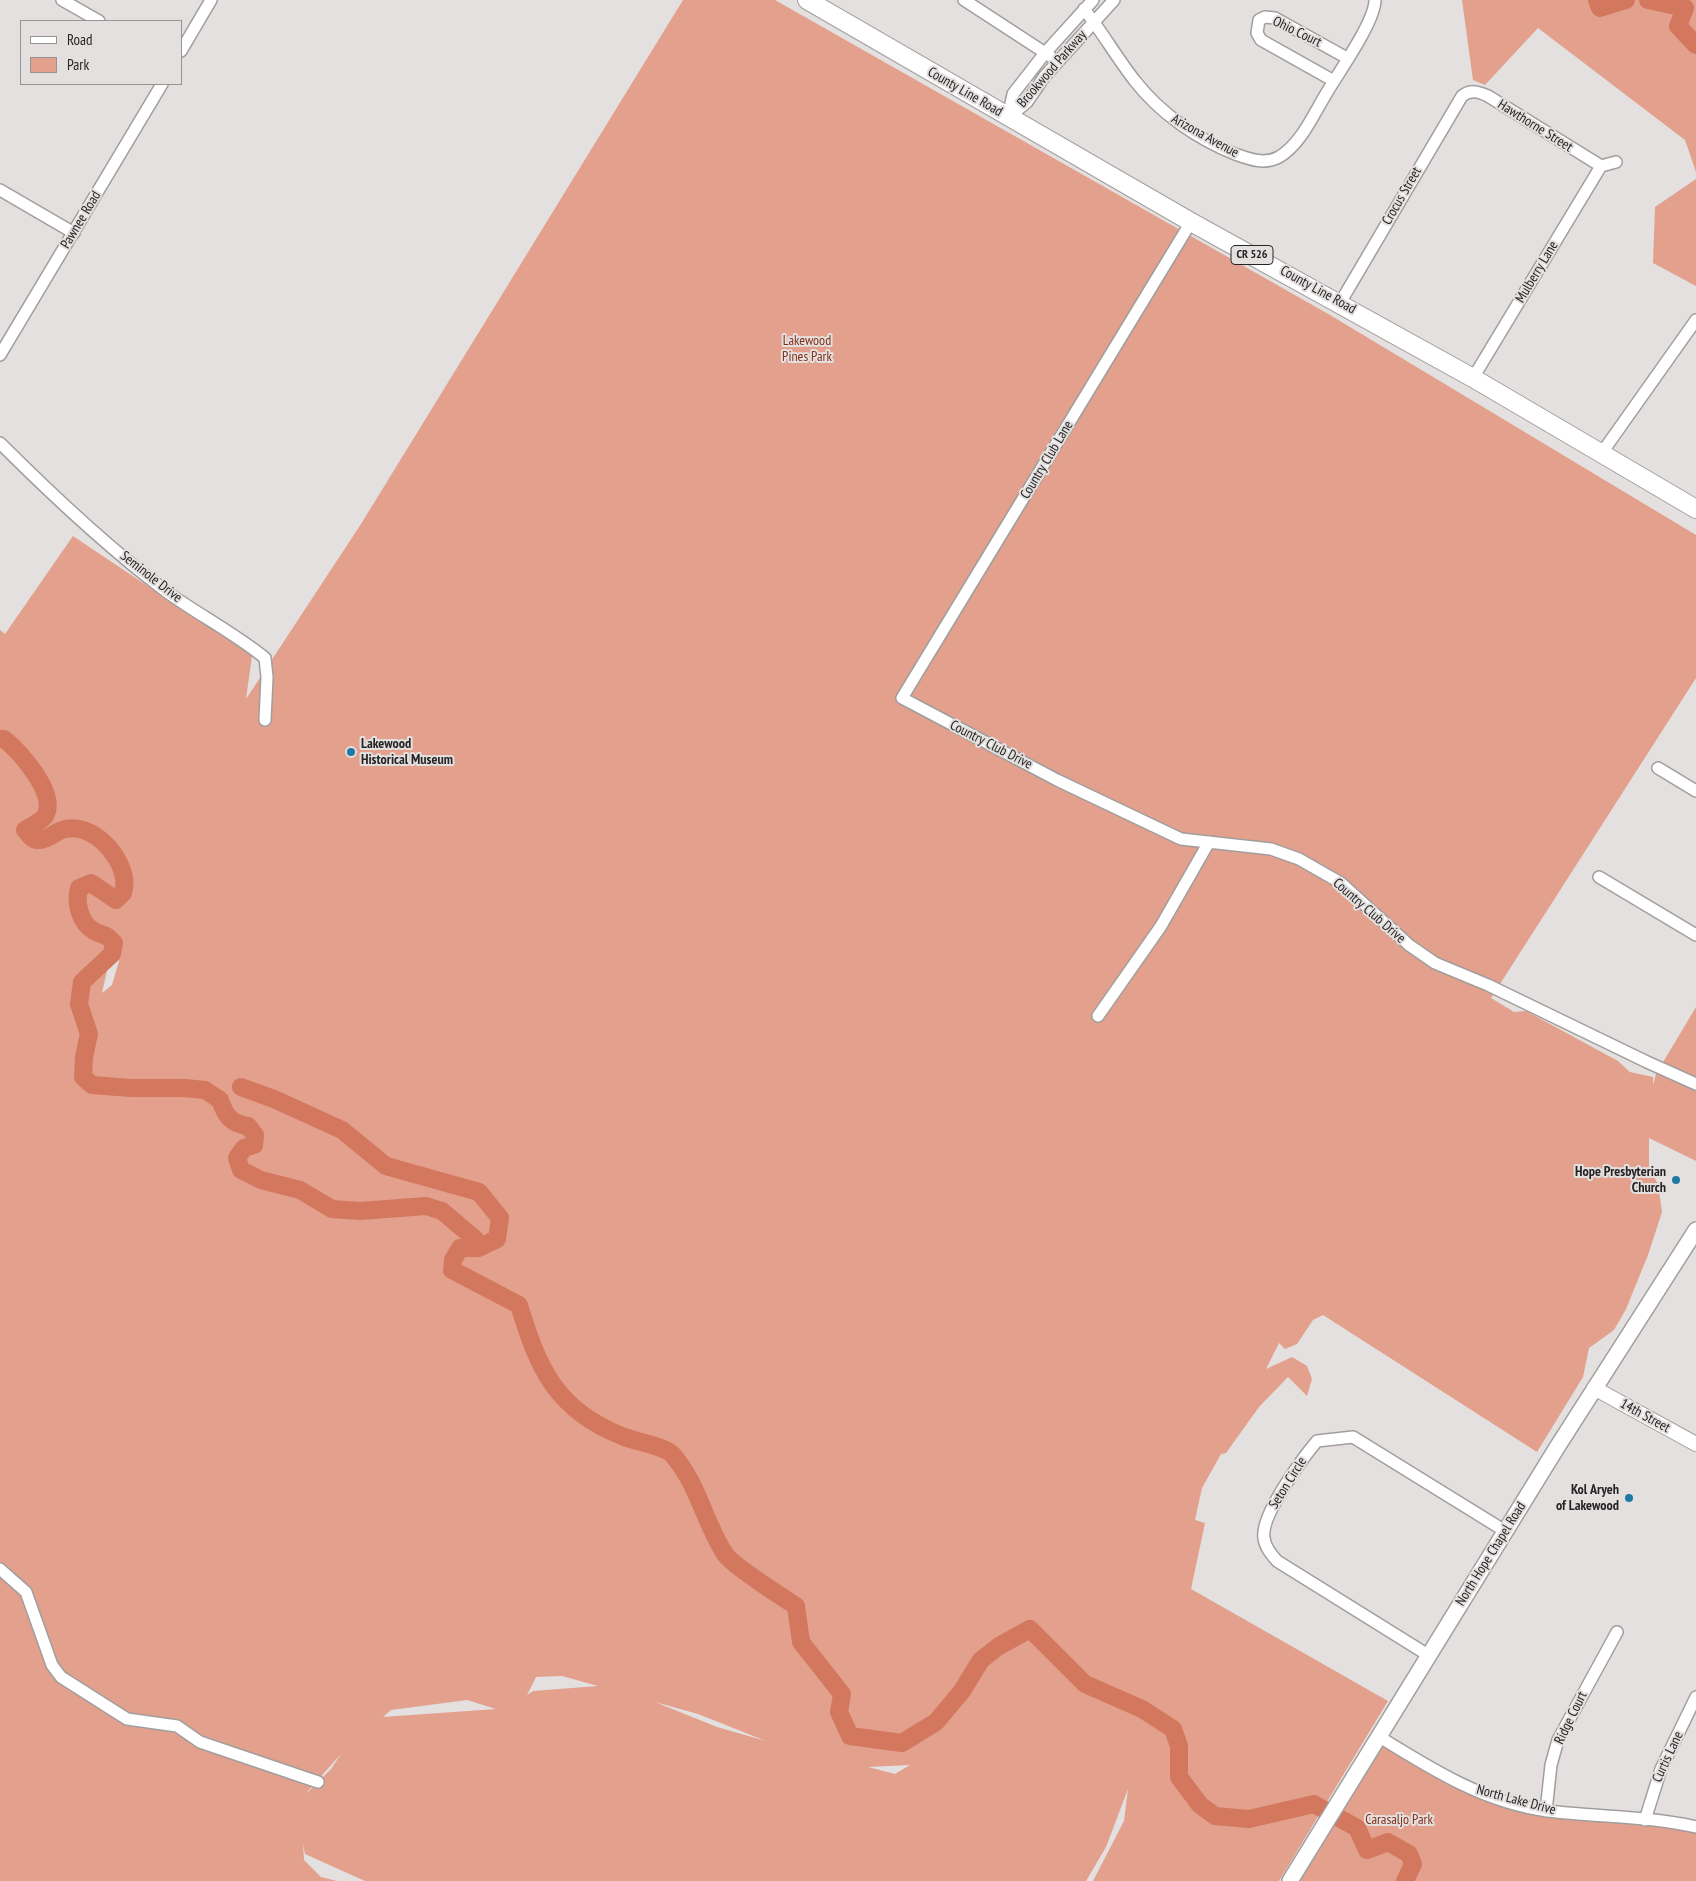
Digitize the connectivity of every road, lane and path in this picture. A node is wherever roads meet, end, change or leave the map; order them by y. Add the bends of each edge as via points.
1 (62, 0) edge
2 (211, 0) edge
3 (807, 0) edge
4 (964, 0) edge
5 (1093, 0) edge
6 (1114, 0) edge
7 (1376, 0) edge
8 (1084, 9) junction
9 (97, 20) edge
10 (1094, 21) junction
11 (182, 49) edge
12 (1044, 53) junction
13 (1347, 58) junction
14 (1058, 61) junction
15 (1334, 80) junction
16 (161, 85) edge
17 (1468, 92) joint
18 (1008, 118) junction
19 (1616, 162) dead end
20 (1601, 166) junction
21 (0, 190) edge
22 (1191, 222) junction
23 (74, 233) junction
24 (1340, 303) junction
25 (1696, 320) edge
26 (0, 355) edge
27 (1473, 378) junction
28 (0, 442) edge
29 (1601, 454) junction
30 (1696, 510) edge
31 (902, 698) joint
32 (265, 720) dead end
33 (1658, 768) dead end
34 (1696, 791) edge
35 (1209, 842) junction
36 (1599, 877) dead end
37 (1696, 935) edge
38 (1098, 1016) dead end
39 (1696, 1084) edge
40 (1696, 1230) edge
41 (1594, 1388) junction
42 (1696, 1444) edge
43 (1505, 1531) junction
44 (0, 1569) edge
45 (1617, 1632) dead end
46 (1428, 1655) junction
47 (1696, 1697) edge
48 (1378, 1736) junction
49 (318, 1782) dead end
50 (1546, 1811) junction
51 (1645, 1820) junction
52 (1696, 1828) edge
53 (1290, 1881) edge

1 - 9 street
2 - 11 street
3 - 18 main road, County Line Road / CR 526
4 - 12 street
5 - 8 street, Brookwood Parkway
6 - 10 street, Brookwood Parkway
7 - 13 street, Arizona Avenue via 1369,22
8 - 10 street, Arizona Avenue
8 - 12 street, Brookwood Parkway
10 - 14 street, Brookwood Parkway
10 - 15 street, Arizona Avenue via 1134,80 1168,116 1223,149 1248,159 1265,162 1278,158 1291,148
12 - 14 street
12 - 18 street, Brookwood Parkway via 1013,94
13 - 15 street, Arizona Avenue
13 - 15 street, Ohio Court via 1275,18 1259,20 1256,33 1261,40
14 - 18 street, Brookwood Parkway via 1027,102
16 - 23 street, Pawnee Road
17 - 20 street, Hawthorne Street via 1488,96
17 - 24 street, Crocus Street via 1462,96 1418,168
18 - 22 main road, County Line Road / CR 526
19 - 20 street
20 - 27 street, Mulberry Lane
21 - 23 street
22 - 24 main road, County Line Road / CR 526
22 - 31 street, Country Club Lane
23 - 26 street, Pawnee Road
24 - 27 main road, County Line Road / CR 526
25 - 29 street
27 - 29 main road, County Line Road / CR 526
28 - 32 street, Seminole Drive via 78,520 167,591 265,658
29 - 30 main road, County Line Road / CR 526
31 - 35 street, Country Club Drive via 1057,780 1181,839
33 - 34 street
35 - 38 street via 1161,926
35 - 39 street, Country Club Drive via 1270,848 1299,859 1341,883 1409,945 1435,963
36 - 37 street
40 - 41 main road, North Hope Chapel Road
41 - 42 street, 14th Street
41 - 43 main road, North Hope Chapel Road
43 - 46 main road, North Hope Chapel Road
43 - 46 street, Seton Circle via 1353,1437 1317,1441 1301,1461 1266,1518 1264,1538 1269,1551 1277,1561
44 - 49 street via 26,1592 52,1665 61,1677 128,1719 177,1726 200,1742
45 - 50 street, Ridge Court via 1558,1740 1551,1765
46 - 48 main road, North Hope Chapel Road
47 - 51 street, Curtis Lane via 1661,1769
48 - 50 street, North Lake Drive via 1439,1774 1474,1790
48 - 53 main road, North Hope Chapel Road
50 - 51 street, North Lake Drive
51 - 52 street, North Lake Drive

